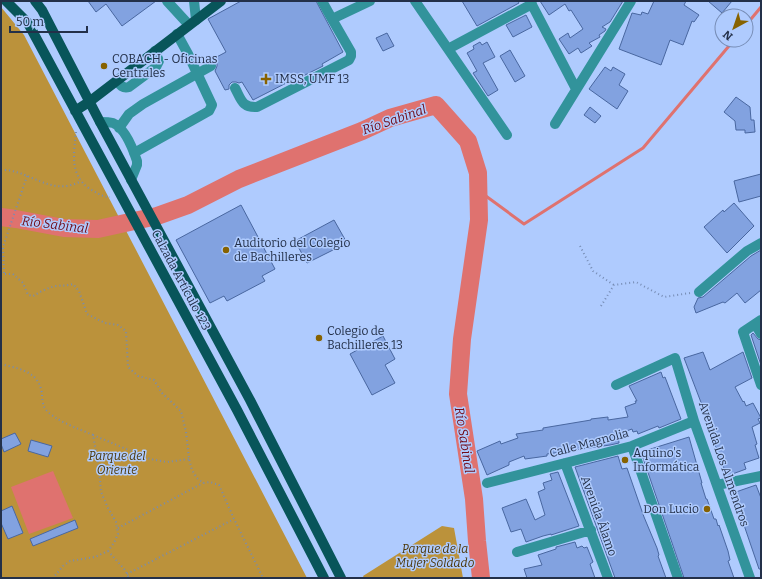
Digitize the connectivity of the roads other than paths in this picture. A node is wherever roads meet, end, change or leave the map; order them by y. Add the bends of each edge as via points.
1 (6, 1) edge
2 (35, 1) edge
3 (167, 1) edge
4 (194, 1) edge
5 (221, 1) edge
6 (322, 1) edge
7 (415, 1) edge
8 (631, 1) edge
9 (365, 2) edge
10 (531, 2) edge
11 (332, 19) junction
12 (192, 23) junction
13 (177, 34) junction
14 (448, 49) junction
15 (211, 66) dead end
16 (197, 73) junction
17 (235, 88) dead end
18 (576, 89) junction
19 (89, 102) junction
20 (75, 112) junction
21 (100, 122) junction
22 (555, 124) dead end
23 (119, 128) junction
24 (507, 136) dead end
25 (134, 153) junction
26 (131, 180) junction
27 (761, 243) edge
28 (699, 292) road end
29 (758, 322) edge
30 (761, 334) edge
31 (616, 385) dead end
32 (761, 385) edge
33 (694, 421) junction
34 (632, 446) junction
35 (566, 463) junction
36 (761, 476) edge
37 (487, 484) dead end
38 (717, 484) junction
39 (591, 530) junction
40 (517, 552) dead end
41 (324, 578) edge
42 (341, 578) edge
43 (608, 578) edge
44 (678, 578) edge
45 (750, 578) edge

1 - 20 main road, Calzada Artículo 123 via 28,23
2 - 19 main road, Calzada Artículo 123
3 - 12 street
4 - 12 street
5 - 12 main road
6 - 11 street
7 - 14 street
8 - 18 street
9 - 11 street
10 - 14 street
10 - 18 street
11 - 17 street via 351,52 349,60 257,107 250,108 244,105
12 - 13 main road
13 - 16 street
13 - 19 main road
14 - 24 street
15 - 16 street
16 - 23 street via 143,104 129,114
16 - 25 street via 212,105 209,111
18 - 22 street
19 - 20 main road
19 - 21 main road, Calzada Artículo 123
20 - 41 main road, Calzada Artículo 123 via 237,410
21 - 23 street via 111,122
21 - 26 main road, Calzada Artículo 123
23 - 25 street
25 - 26 street via 137,165
26 - 42 main road, Calzada Artículo 123 via 250,400
27 - 28 street
29 - 30 street
29 - 32 street via 743,332
31 - 33 street, Avenida Los Almendros via 675,358
33 - 34 street, Calle Magnolia
33 - 38 street, Avenida Los Almendros
34 - 35 street, Calle Magnolia
34 - 44 street
35 - 37 street, Calle Magnolia
35 - 39 street, Avenida Álamo
36 - 38 street
38 - 45 street, Avenida Los Almendros
39 - 40 street
39 - 43 street, Avenida Álamo

